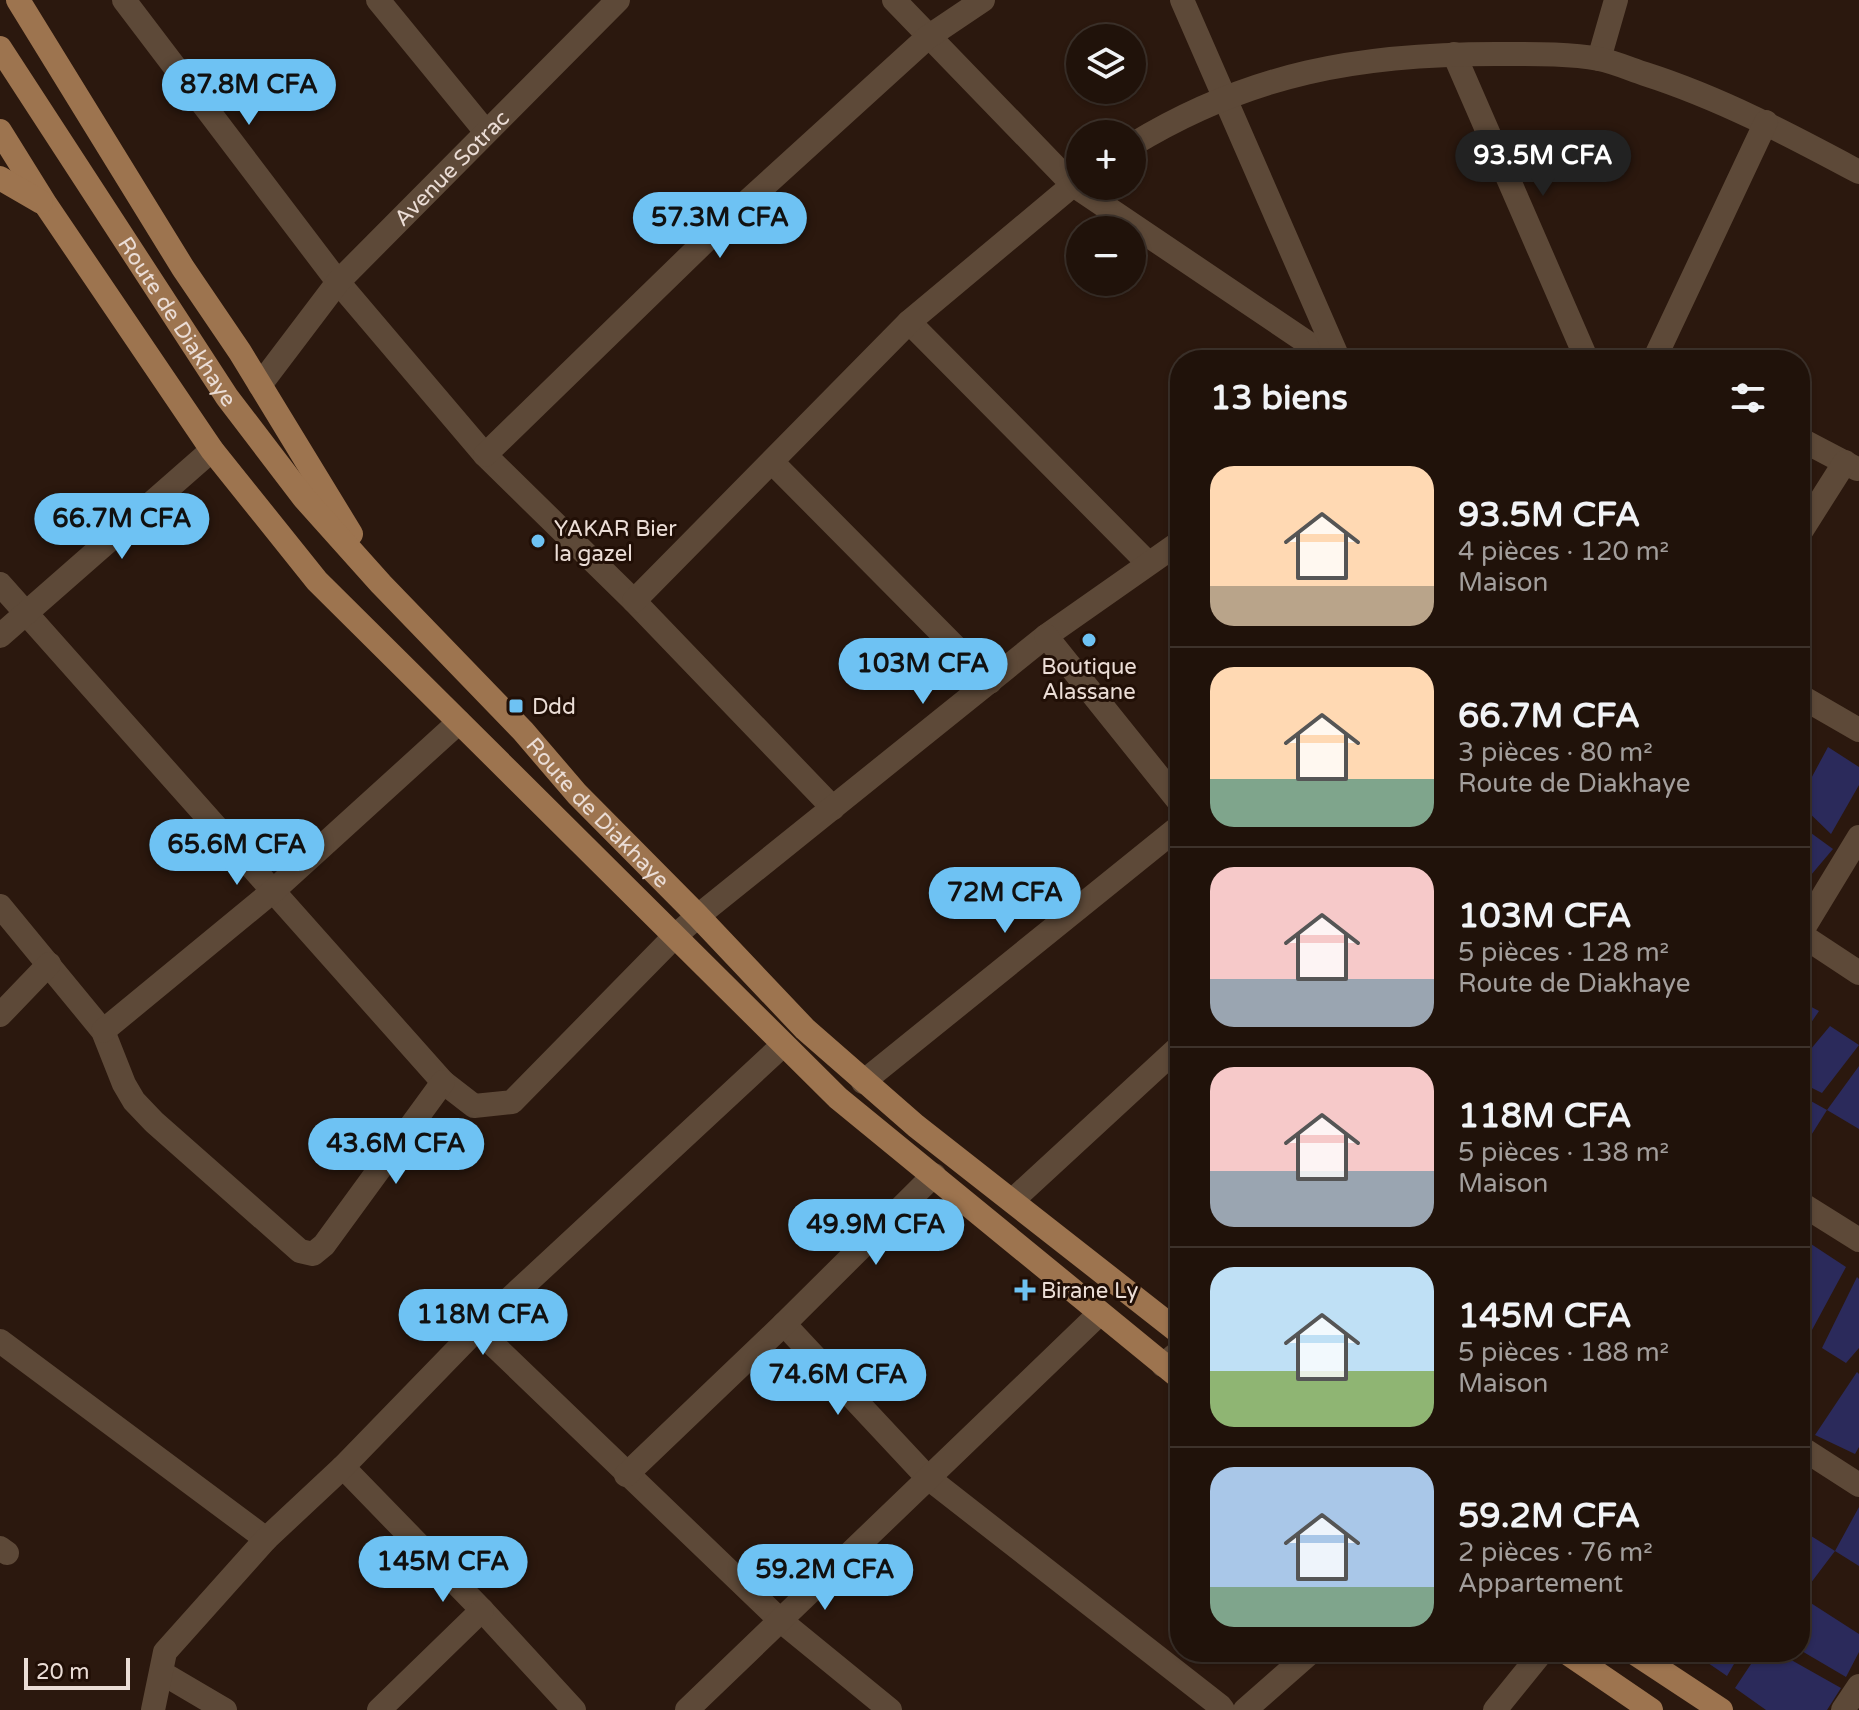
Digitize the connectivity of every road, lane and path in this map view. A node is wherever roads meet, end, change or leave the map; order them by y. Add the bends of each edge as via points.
1 (18, 0) edge
2 (124, 0) edge
3 (378, 0) edge
4 (618, 0) edge
5 (894, 0) edge
6 (983, 0) edge
7 (1182, 0) edge
8 (1616, 0) edge
9 (928, 37) junction
10 (0, 48) edge
11 (1454, 54) junction
12 (1599, 59) junction
13 (1225, 97) junction
14 (1766, 122) junction
15 (0, 131) edge
16 (486, 132) junction
17 (1146, 136) edge
18 (1066, 171) edge
19 (1859, 172) edge
20 (0, 178) edge
21 (1066, 189) edge
22 (1104, 200) edge
23 (46, 205) junction
24 (338, 282) junction
25 (909, 322) junction
26 (1321, 350) edge
27 (1332, 350) edge
28 (1583, 350) edge
29 (1659, 350) edge
30 (260, 385) junction
31 (1810, 444) edge
32 (212, 450) junction
33 (485, 455) junction
34 (772, 462) junction
35 (1852, 466) edge
36 (1810, 520) edge
37 (1170, 549) edge
38 (1148, 563) junction
39 (0, 584) edge
40 (381, 584) junction
41 (634, 601) junction
42 (26, 613) junction
43 (0, 636) edge
44 (1046, 636) junction
45 (990, 682) junction
46 (1810, 702) edge
47 (459, 722) junction
48 (1859, 730) edge
49 (1170, 791) edge
50 (833, 808) junction
51 (1170, 834) edge
52 (1859, 837) edge
53 (273, 891) junction
54 (0, 906) edge
55 (698, 916) junction
56 (1810, 918) edge
57 (675, 936) junction
58 (1810, 941) edge
59 (49, 964) junction
60 (1859, 973) edge
61 (0, 1015) edge
62 (103, 1031) junction
63 (783, 1045) junction
64 (1170, 1055) edge
65 (443, 1082) junction
66 (863, 1082) junction
67 (934, 1175) junction
68 (1013, 1200) junction
69 (1810, 1209) edge
70 (1859, 1240) edge
71 (1099, 1314) junction
72 (784, 1324) junction
73 (1170, 1325) edge
74 (477, 1329) junction
75 (0, 1341) edge
76 (1170, 1362) edge
77 (1810, 1453) edge
78 (343, 1467) junction
79 (626, 1475) junction
80 (927, 1477) junction
81 (1859, 1485) edge
82 (266, 1539) junction
83 (482, 1610) junction
84 (781, 1621) junction
85 (1300, 1662) edge
86 (1534, 1662) edge
87 (1581, 1662) edge
88 (1651, 1662) edge
89 (162, 1673) junction
90 (1859, 1686) edge
91 (153, 1710) edge
92 (225, 1710) edge
93 (379, 1710) edge
94 (574, 1710) edge
95 (687, 1710) edge
96 (890, 1710) edge
97 (1223, 1710) edge
98 (1245, 1710) edge
99 (1495, 1710) edge
100 (1651, 1710) edge
101 (1721, 1710) edge
102 (1843, 1710) edge

1 - 30 main road
2 - 24 street
3 - 16 street
4 - 16 street, Avenue Sotrac
5 - 9 street
6 - 9 street
7 - 13 street
8 - 12 street
9 - 18 street
9 - 33 street via 728,219
10 - 40 main road, Route de Diakhaye via 227,397 304,498
11 - 12 street
11 - 13 street via 1334,65
11 - 28 street
12 - 14 street
13 - 17 street
13 - 27 street
14 - 19 street
14 - 29 street
15 - 23 main road, Route de Diakhaye
16 - 24 street, Avenue Sotrac
20 - 23 main road
21 - 25 street
22 - 26 street
23 - 32 main road, Route de Diakhaye
24 - 30 street, Avenue Sotrac
24 - 33 street
25 - 34 street
25 - 38 street
30 - 40 main road
31 - 35 street
32 - 42 street
32 - 47 main road, Route de Diakhaye via 317,581
33 - 41 street
34 - 41 street
34 - 45 street
35 - 36 street
37 - 38 street
38 - 44 street
39 - 42 street
40 - 55 main road, Route de Diakhaye
41 - 50 street
42 - 43 street
42 - 53 street
44 - 45 street
44 - 49 street
45 - 50 street
46 - 48 street
47 - 53 street
47 - 57 main road, Route de Diakhaye
50 - 55 street
51 - 66 street
52 - 56 street
53 - 62 street
53 - 65 street
54 - 59 street
55 - 57 street
55 - 66 main road, Route de Diakhaye
57 - 63 main road, Route de Diakhaye
57 - 65 street via 512,1102 474,1106
58 - 60 street
59 - 61 street
59 - 62 street
62 - 65 street via 134,1101 300,1251 313,1254
63 - 67 main road, Route de Diakhaye via 838,1098
63 - 74 street
64 - 68 street
66 - 68 main road, Route de Diakhaye
67 - 71 main road, Route de Diakhaye
67 - 72 street
68 - 73 main road, Route de Diakhaye
69 - 70 street
71 - 76 main road, Route de Diakhaye
71 - 80 street
72 - 79 street
72 - 80 street
74 - 78 street
74 - 79 street
75 - 82 street
77 - 81 street
78 - 82 street
78 - 83 street
79 - 84 street
80 - 84 street
80 - 97 street
82 - 89 street via 165,1652
83 - 93 street
83 - 94 street
84 - 95 street
84 - 96 street
85 - 98 street
86 - 99 street
87 - 100 main road
88 - 101 main road
89 - 91 street
89 - 92 street
90 - 102 street

